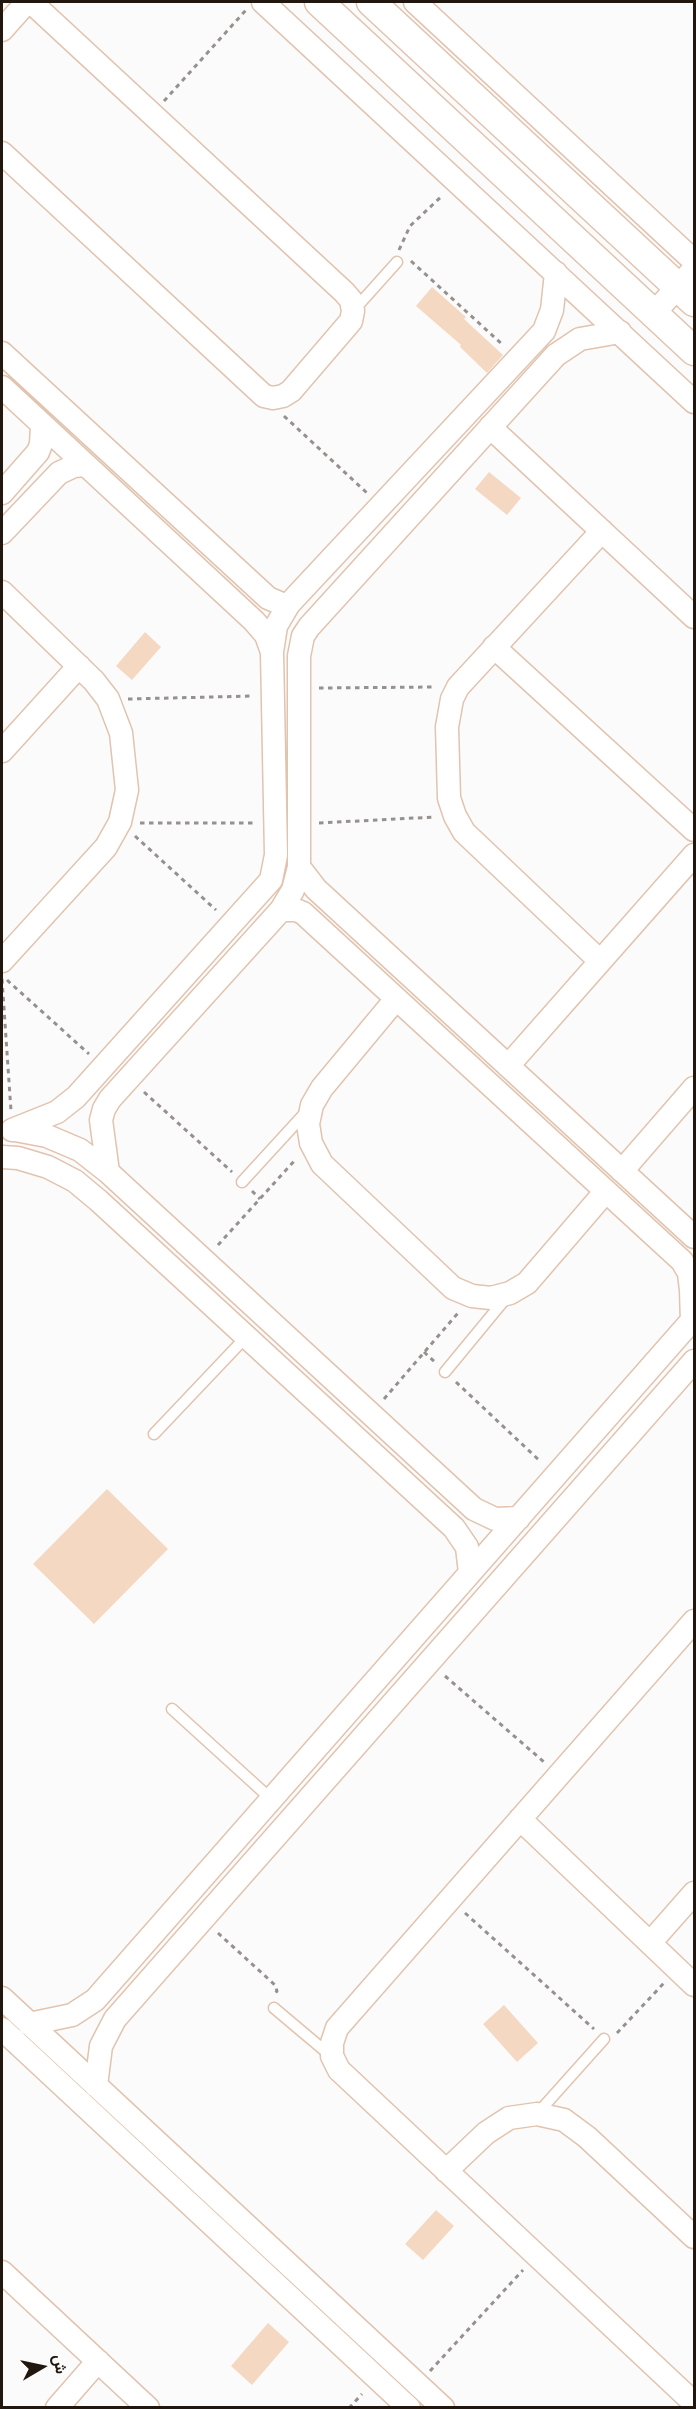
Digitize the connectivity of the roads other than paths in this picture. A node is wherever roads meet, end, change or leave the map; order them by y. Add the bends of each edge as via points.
1 (29, 2) edge
2 (263, 2) edge
3 (320, 2) edge
4 (371, 2) edge
5 (416, 2) edge
6 (2, 30) edge
7 (2, 153) edge
8 (694, 261) edge
9 (398, 262) road end
10 (556, 273) junction
11 (689, 286) edge
12 (354, 311) junction
13 (654, 314) junction
14 (620, 332) junction
15 (694, 351) edge
16 (2, 353) edge
17 (2, 387) edge
18 (694, 402) edge
19 (42, 425) junction
20 (490, 427) junction
21 (86, 465) junction
22 (2, 493) edge
23 (602, 531) junction
24 (2, 533) edge
25 (2, 592) edge
26 (289, 604) junction
27 (694, 617) edge
28 (494, 647) junction
29 (272, 652) junction
30 (79, 666) junction
31 (2, 751) edge
32 (694, 830) edge
33 (694, 855) edge
34 (299, 867) junction
35 (281, 910) junction
36 (2, 961) edge
37 (600, 961) junction
38 (396, 999) junction
39 (508, 1066) junction
40 (694, 1088) edge
41 (312, 1105) junction
42 (7, 1130) edge
43 (2, 1158) edge
44 (622, 1171) junction
45 (108, 1172) junction
46 (242, 1182) road end
47 (606, 1191) junction
48 (692, 1235) edge
49 (672, 1251) junction
50 (510, 1293) junction
51 (693, 1320) edge
52 (246, 1337) junction
53 (694, 1361) edge
54 (445, 1372) road end
55 (154, 1434) dead end
56 (586, 1441) junction
57 (608, 1460) junction
58 (519, 1518) junction
59 (470, 1573) junction
60 (694, 1621) edge
61 (172, 1709) dead end
62 (272, 1799) junction
63 (520, 1819) junction
64 (694, 1893) edge
65 (651, 1942) junction
66 (694, 1985) edge
67 (2, 1998) edge
68 (95, 2000) junction
69 (274, 2008) road end
70 (115, 2019) junction
71 (29, 2024) junction
72 (2, 2029) edge
73 (604, 2039) road end
74 (332, 2056) junction
75 (96, 2086) junction
76 (537, 2114) junction
77 (446, 2171) junction
78 (694, 2237) edge
79 (2, 2272) edge
80 (98, 2361) junction
81 (400, 2367) junction
82 (382, 2383) junction
83 (694, 2403) edge
84 (57, 2408) edge
85 (148, 2408) edge
86 (409, 2408) edge
87 (443, 2408) edge

1 - 6 street
1 - 12 street via 344,292
2 - 10 street
3 - 13 street
4 - 11 street
5 - 8 street
7 - 12 street via 264,396 273,398 291,391 345,330
9 - 12 lane
10 - 14 street
10 - 26 street via 544,331
11 - 13 street
13 - 15 street
14 - 18 street
14 - 20 street via 580,339 563,348
16 - 26 street via 268,598
17 - 19 street
19 - 21 street
19 - 22 street via 38,452
20 - 23 street
20 - 34 street via 309,627 300,646
21 - 24 street via 58,473
21 - 29 street via 254,621 266,635
23 - 27 street
23 - 28 street
25 - 30 street
26 - 29 street via 276,626
28 - 32 street
28 - 37 street via 452,699 447,727 447,780 455,816 464,832
29 - 42 street via 276,864 271,880 67,1105
30 - 31 street
30 - 36 street via 108,699 121,733 127,790 120,822 106,847
33 - 37 street
34 - 35 street via 293,890
34 - 39 street via 316,889
35 - 38 street via 303,913
35 - 45 street via 110,1099 101,1120
37 - 39 street
38 - 41 street
38 - 47 street
39 - 44 street
40 - 44 street
41 - 46 lane
41 - 50 street via 308,1124 311,1143 322,1164 453,1288 491,1298
42 - 45 street via 47,1136 80,1150
43 - 52 street via 18,1158 48,1167 75,1181
44 - 48 street
45 - 58 street via 474,1509 495,1519
47 - 49 street
47 - 50 street via 527,1283
48 - 49 street
49 - 51 street via 689,1273
50 - 54 lane
51 - 56 street
52 - 55 lane
52 - 59 street via 454,1528 467,1547
53 - 57 street
56 - 57 street
56 - 58 street
57 - 70 street
58 - 59 street
59 - 62 street
60 - 63 street
61 - 62 lane
62 - 68 street
63 - 65 street
63 - 74 street via 337,2028
64 - 65 street
65 - 66 street
67 - 71 street
68 - 70 street
68 - 71 street via 72,2015
69 - 74 lane
70 - 75 street via 101,2046
71 - 75 street
72 - 82 street
73 - 76 lane
74 - 77 street via 339,2070
75 - 81 street
76 - 77 street via 509,2118 486,2133
76 - 78 street via 564,2120 587,2137
77 - 83 street
79 - 80 street
80 - 84 street
80 - 85 street
81 - 82 street
81 - 87 street
82 - 86 street

